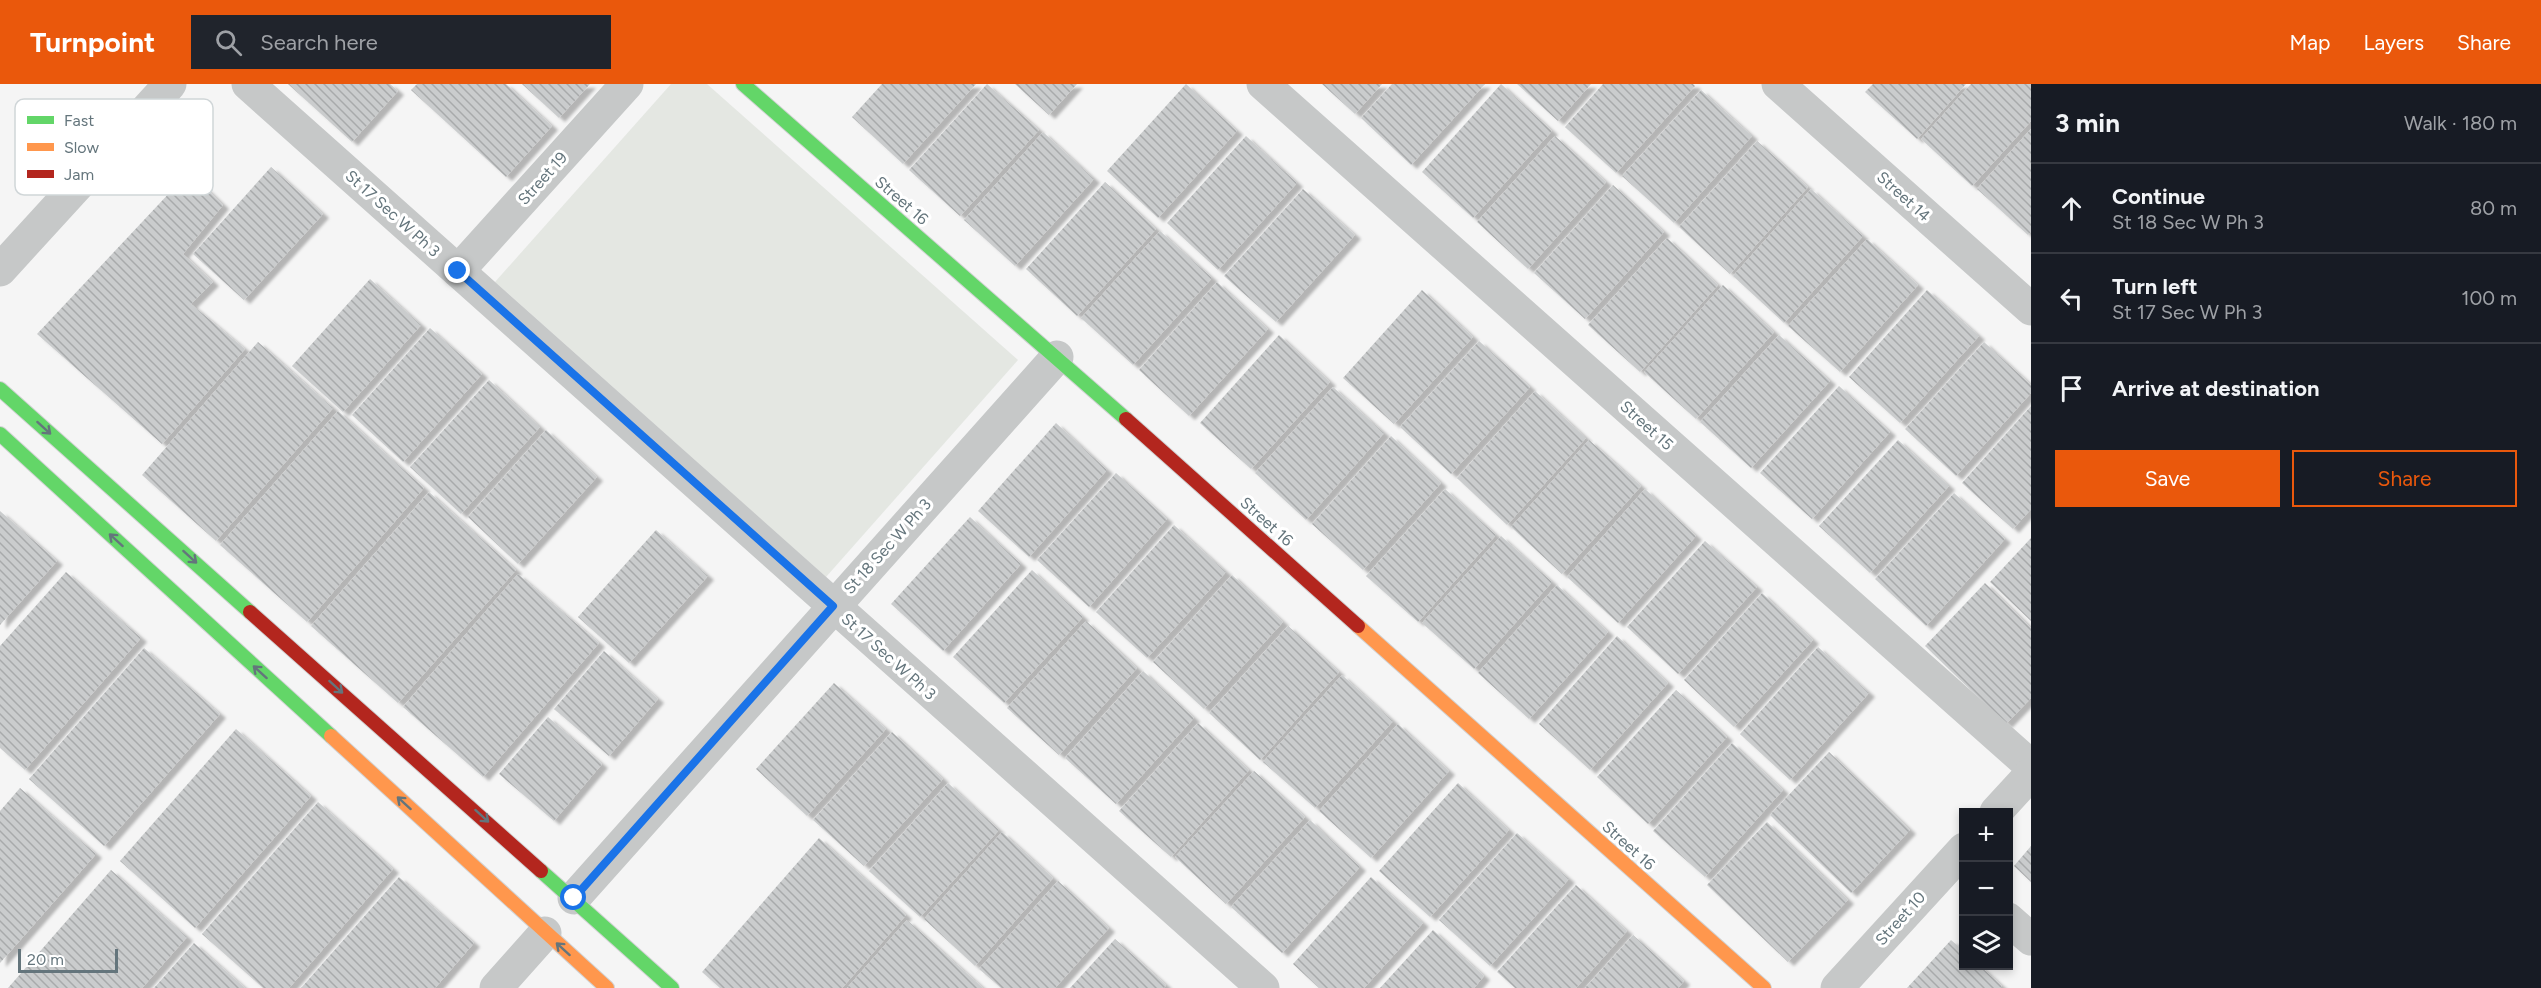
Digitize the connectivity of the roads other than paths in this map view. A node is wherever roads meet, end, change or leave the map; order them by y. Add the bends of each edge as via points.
1 (170, 84) edge
2 (248, 84) edge
3 (627, 84) edge
4 (743, 84) edge
5 (1263, 84) edge
6 (1778, 84) edge
7 (156, 99) edge
8 (69, 195) edge
9 (0, 270) edge
10 (458, 271) junction
11 (2031, 309) edge
12 (1058, 357) junction
13 (0, 389) edge
14 (0, 434) edge
15 (833, 606) junction
16 (2031, 766) edge
17 (2031, 774) edge
18 (2000, 808) edge
19 (1958, 865) edge
20 (574, 898) junction
21 (2013, 923) edge
22 (545, 933) junction
23 (2031, 939) edge
24 (496, 988) edge
25 (607, 988) edge
26 (672, 988) edge
27 (1263, 988) edge
28 (1764, 988) edge
29 (1837, 988) edge

1 - 7 street
2 - 10 street, St 17 Sec W Ph 3
3 - 10 street, Street 19
4 - 12 main road, Street 16
5 - 16 street, Street 15
6 - 11 street, Street 14
8 - 9 street
10 - 15 street, St 17 Sec W Ph 3
12 - 15 street, St 18 Sec W Ph 3
12 - 28 main road, Street 16
13 -> 20 main road
22 -> 14 main road
15 - 20 street, St 18 Sec W Ph 3
15 - 27 street, St 17 Sec W Ph 3
17 - 18 street
19 - 29 street, Street 10
20 - 26 main road
21 - 23 street
22 - 24 street
25 -> 22 main road

